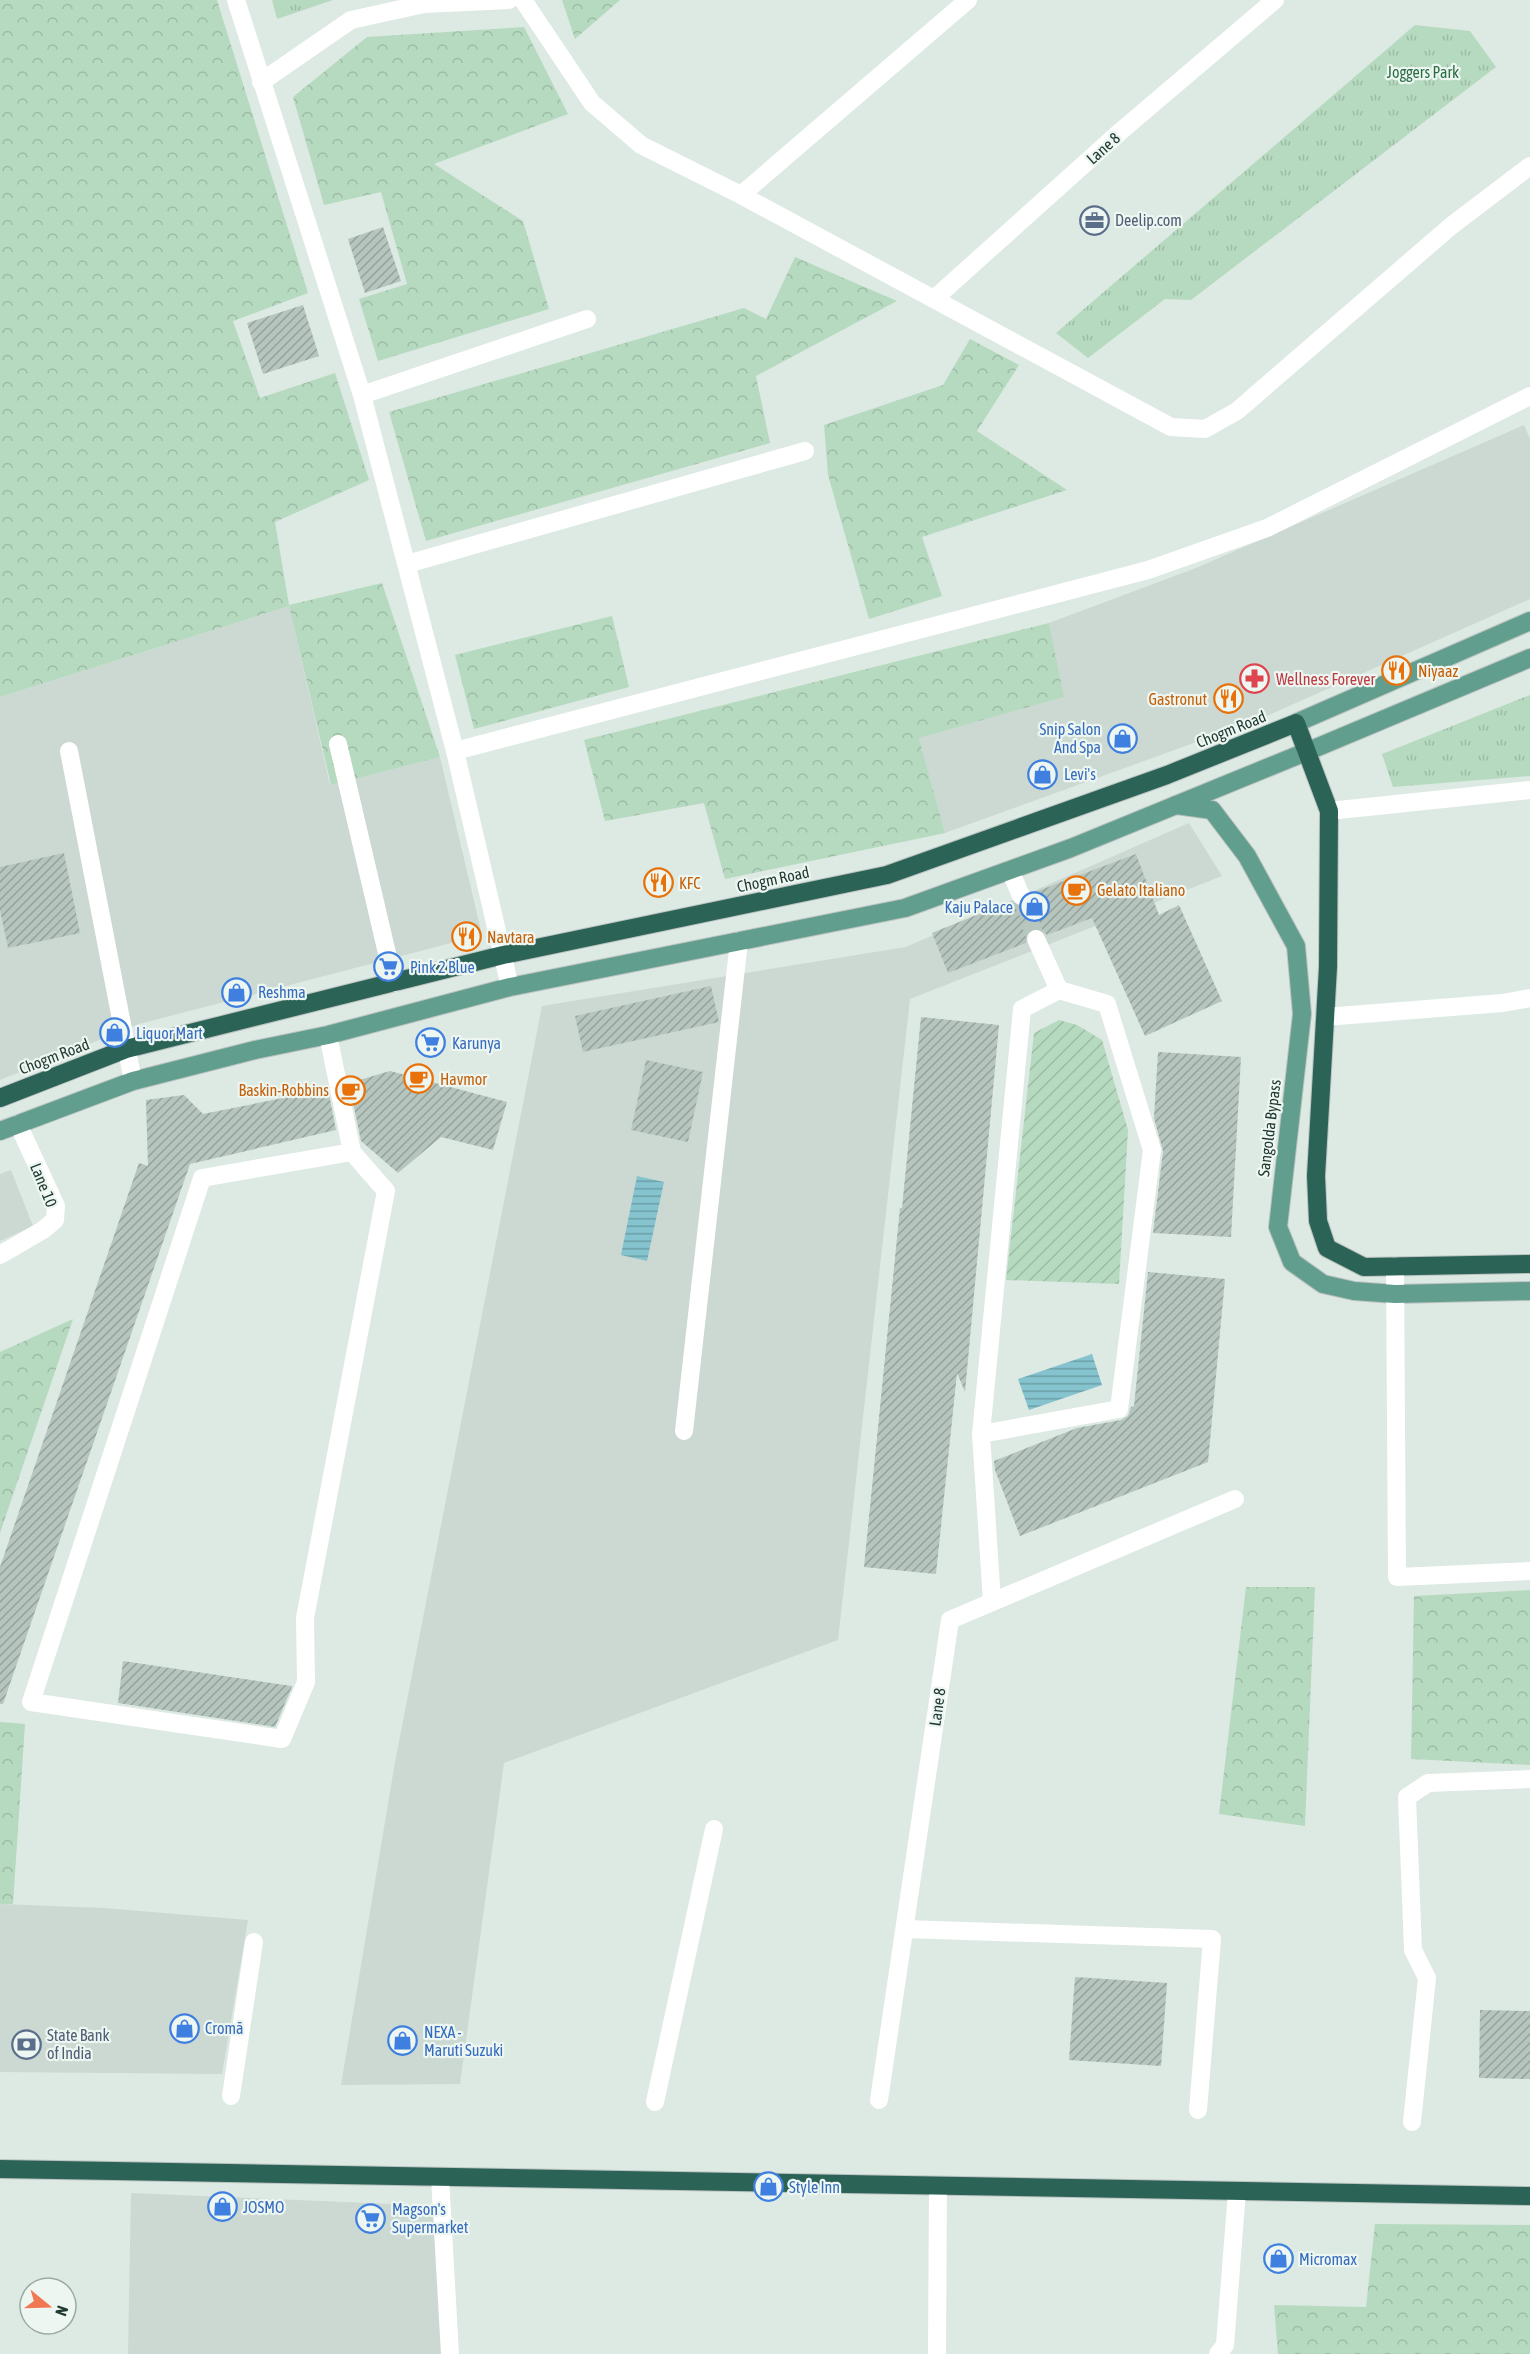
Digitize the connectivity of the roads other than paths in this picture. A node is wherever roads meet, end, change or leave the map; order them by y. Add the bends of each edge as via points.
1 (236, 0) edge
2 (509, 0) edge
3 (523, 0) edge
4 (968, 0) edge
5 (1275, 0) edge
6 (261, 82) junction
7 (1530, 166) edge
8 (741, 195) junction
9 (934, 298) junction
10 (587, 319) dead end
11 (362, 394) junction
12 (1530, 396) edge
13 (805, 451) dead end
14 (407, 564) junction
15 (1530, 621) edge
16 (1530, 658) edge
17 (1296, 723) junction
18 (338, 744) dead end
19 (69, 751) dead end
20 (455, 751) junction
21 (1307, 752) junction
22 (1530, 790) edge
23 (1176, 805) junction
24 (1329, 811) junction
25 (1010, 870) junction
26 (1021, 896) tunnel mouth
27 (1036, 939) tunnel mouth
28 (739, 941) junction
29 (503, 955) junction
30 (394, 983) junction
31 (510, 987) junction
32 (1059, 990) junction
33 (1530, 998) edge
34 (1325, 1017) junction
35 (328, 1035) junction
36 (126, 1049) junction
37 (133, 1081) junction
38 (0, 1098) edge
39 (18, 1124) junction
40 (0, 1131) edge
41 (352, 1152) junction
42 (0, 1255) edge
43 (1530, 1264) edge
44 (1395, 1266) junction
45 (1530, 1291) edge
46 (1395, 1294) junction
47 (684, 1431) dead end
48 (981, 1434) junction
49 (1235, 1499) dead end
50 (1530, 1570) edge
51 (992, 1602) junction
52 (1530, 1779) edge
53 (714, 1829) dead end
54 (905, 1929) junction
55 (254, 1942) dead end
56 (231, 2097) dead end
57 (879, 2100) dead end
58 (655, 2102) dead end
59 (1198, 2110) dead end
60 (1412, 2122) dead end
61 (0, 2169) edge
62 (440, 2177) junction
63 (938, 2186) junction
64 (1237, 2191) junction
65 (1530, 2196) edge
66 (450, 2354) edge
67 (937, 2354) edge
68 (1218, 2354) edge

1 - 6 street
2 - 6 street via 424,4 351,20
3 - 8 street via 592,104 641,145
4 - 8 street
5 - 9 street, Lane 8
6 - 11 street
7 - 9 street via 1451,226 1237,411 1204,429 1171,427
8 - 9 street
10 - 11 street
11 - 14 street
12 - 20 street via 1268,528 1148,570
13 - 14 street
14 - 20 street
15 - 17 main road, Chogm Road
16 - 21 main road
17 - 21 highway
17 - 29 highway, Chogm Road via 1167,775 887,875
18 - 30 street
19 - 36 street
20 - 29 street
21 - 23 main road
21 - 24 highway
22 - 24 street
23 - 25 main road
23 - 46 main road, Sangolda Bypass via 1212,810 1246,856 1296,946 1302,1014 1278,1227 1292,1262 1323,1284 1354,1292
24 - 34 highway
25 - 26 street
25 - 28 main road via 905,908
27 - 32 street
28 - 31 main road
28 - 47 street
29 - 30 highway, Chogm Road
29 - 31 street
30 - 36 highway, Chogm Road
31 - 35 main road
32 - 48 street via 1022,1009
32 - 48 street via 1107,1004 1152,1150 1119,1409
33 - 34 street
34 - 44 highway via 1316,1176 1318,1221 1327,1248 1364,1268
35 - 37 main road
35 - 41 street
36 - 37 street
36 - 38 highway, Chogm Road
37 - 39 main road
39 - 40 main road
39 - 42 street, Lane 10 via 56,1206 55,1220
41 - 41 street via 386,1191 305,1618 306,1682 282,1739 31,1702 202,1178
43 - 44 highway
44 - 46 street
45 - 46 main road, Sangolda Bypass
46 - 50 street via 1397,1577
48 - 51 street
49 - 51 street, Lane 8
51 - 54 street, Lane 8 via 950,1620
52 - 60 street via 1428,1783 1407,1797 1413,1950 1427,1978
53 - 58 street
54 - 57 street, Lane 8
54 - 59 street via 1212,1939
55 - 56 street
61 - 62 highway
62 - 63 highway
62 - 66 street
63 - 64 highway
63 - 67 street
64 - 65 highway
64 - 68 street via 1225,2345

